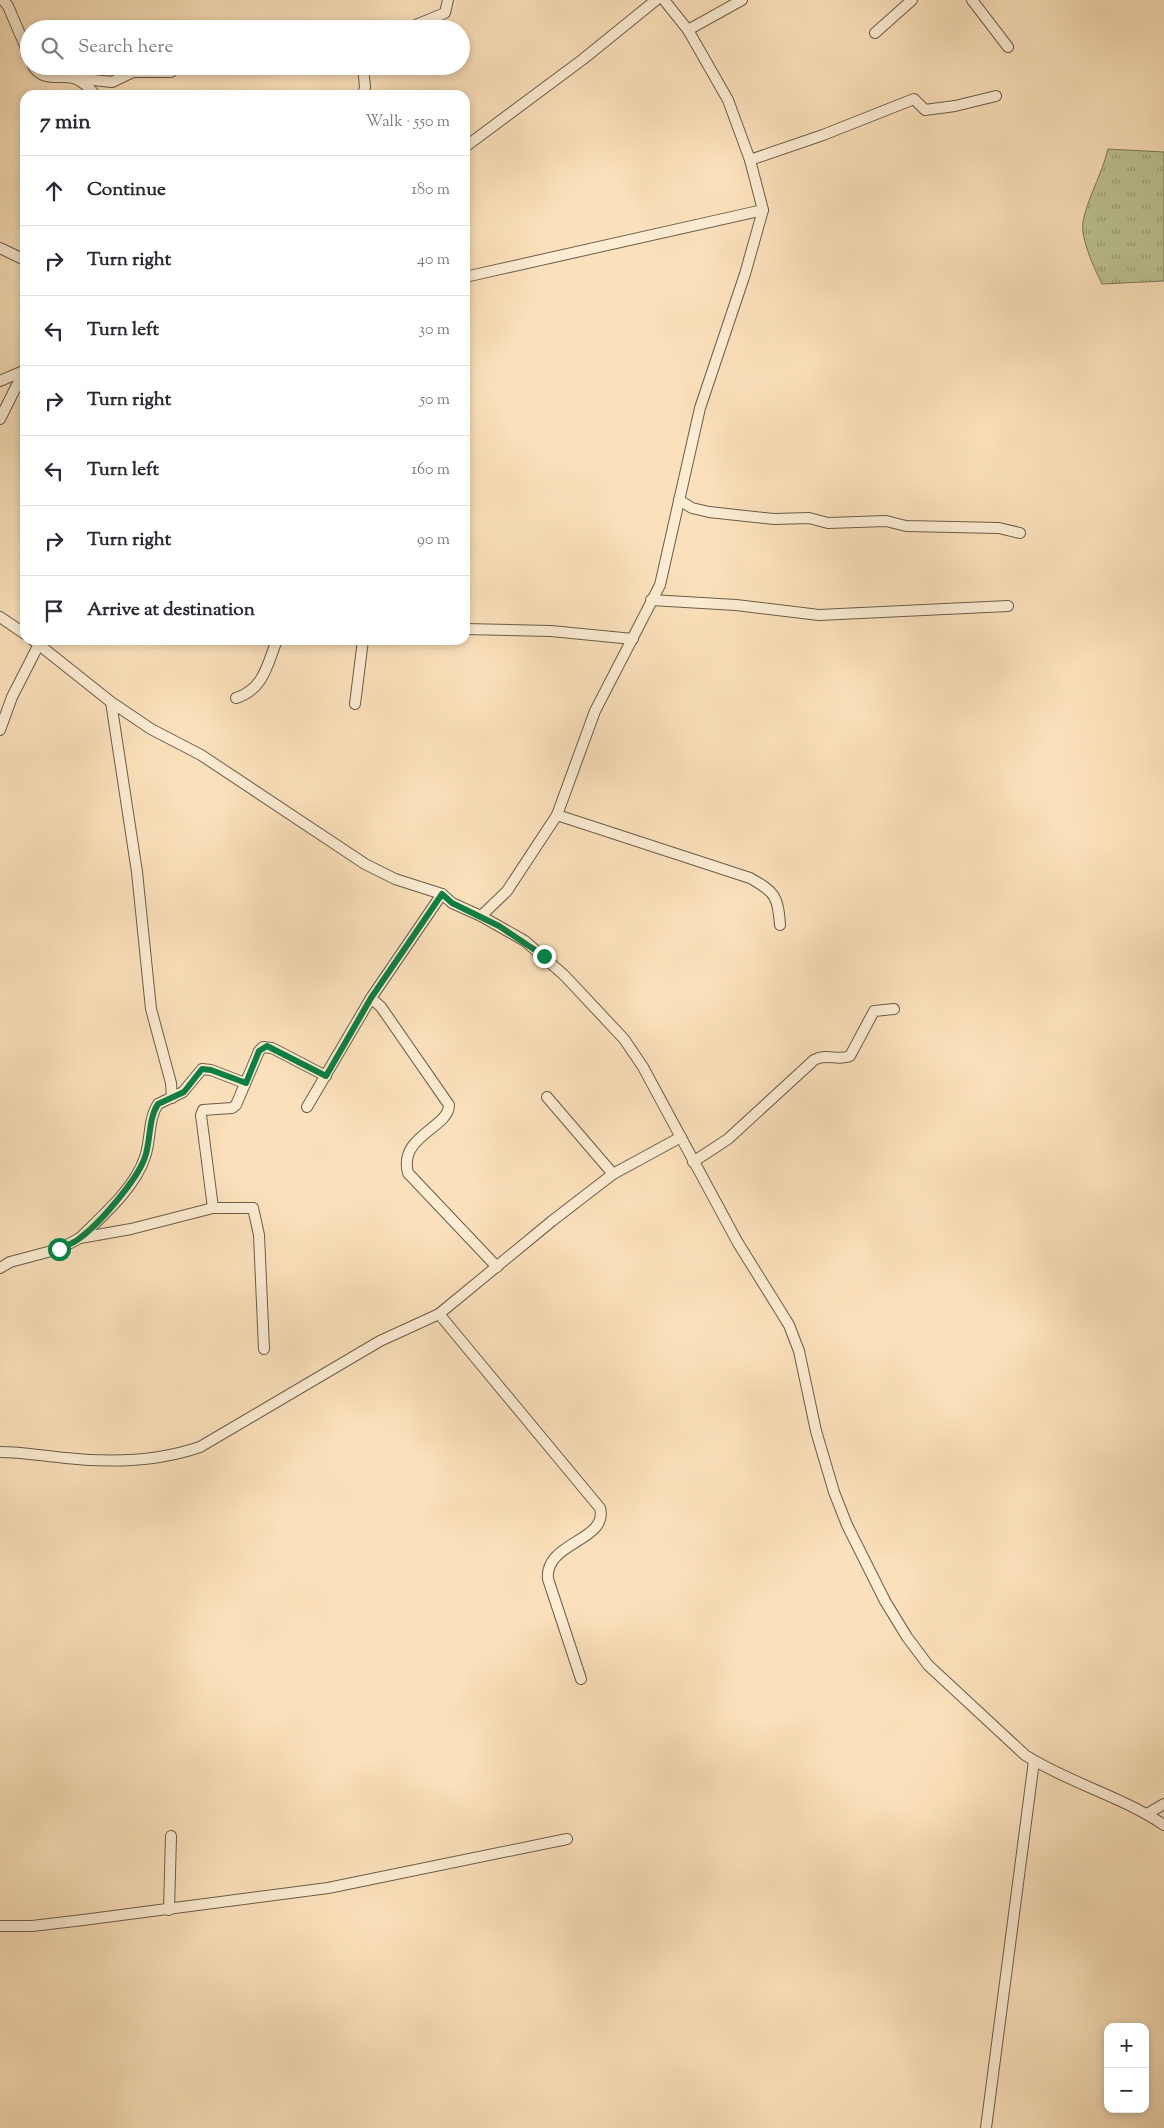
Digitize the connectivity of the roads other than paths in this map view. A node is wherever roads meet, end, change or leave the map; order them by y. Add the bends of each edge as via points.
1 (3, 0) edge
2 (448, 0) edge
3 (656, 0) edge
4 (664, 0) edge
5 (742, 0) edge
6 (912, 0) edge
7 (972, 0) edge
8 (428, 20) edge
9 (688, 30) junction
10 (875, 33) dead end
11 (20, 34) edge
12 (1008, 47) dead end
13 (43, 75) edge
14 (127, 75) edge
15 (364, 75) edge
16 (75, 78) junction
17 (89, 90) edge
18 (364, 90) edge
19 (996, 96) dead end
20 (470, 143) edge
21 (750, 160) junction
22 (763, 210) junction
23 (0, 248) edge
24 (20, 258) edge
25 (470, 276) edge
26 (20, 372) edge
27 (20, 378) edge
28 (0, 381) edge
29 (0, 419) edge
30 (679, 500) junction
31 (1020, 533) dead end
32 (651, 600) junction
33 (1008, 606) dead end
34 (0, 617) edge
35 (470, 629) edge
36 (20, 631) edge
37 (633, 639) junction
38 (35, 645) edge
39 (40, 645) edge
40 (275, 645) edge
41 (362, 645) edge
42 (236, 698) dead end
43 (112, 702) junction
44 (355, 704) dead end
45 (0, 730) edge
46 (557, 815) junction
47 (442, 894) junction
48 (481, 916) junction
49 (780, 925) dead end
50 (371, 998) junction
51 (894, 1010) dead end
52 (326, 1076) junction
53 (246, 1083) junction
54 (547, 1097) dead end
55 (172, 1098) junction
56 (307, 1107) dead end
57 (681, 1137) junction
58 (693, 1162) junction
59 (613, 1174) junction
60 (213, 1208) junction
61 (80, 1238) junction
62 (497, 1266) junction
63 (0, 1268) edge
64 (439, 1314) junction
65 (264, 1349) dead end
66 (0, 1452) edge
67 (581, 1679) dead end
68 (1034, 1761) junction
69 (1164, 1804) edge
70 (1147, 1814) junction
71 (1164, 1825) edge
72 (171, 1836) dead end
73 (567, 1839) dead end
74 (169, 1910) junction
75 (0, 1926) edge
76 (986, 2128) edge

1 - 11 street
2 - 8 street via 445,13
3 - 20 street
4 - 9 street
5 - 9 street
6 - 10 street
7 - 12 street
9 - 21 street via 728,100
13 - 16 street
14 - 16 street via 112,82
15 - 18 street
16 - 17 street
19 - 21 street via 925,110 914,99
21 - 22 street
22 - 25 street
22 - 30 street via 700,408
23 - 24 street
26 - 28 street
27 - 29 street
30 - 31 street via 692,508 709,512 774,519 809,518 828,523 886,521 906,526 999,528
30 - 32 street via 660,585
32 - 33 street via 736,605 820,615
32 - 37 street
34 - 36 street
35 - 37 street via 551,631
37 - 46 street via 588,727
38 - 45 street
39 - 43 street
40 - 42 street via 256,687
41 - 44 street
43 - 47 street via 151,729 201,756 365,864 395,879
43 - 55 street via 151,1009
46 - 48 street via 507,891
46 - 49 street via 750,878 765,886 775,897
47 - 48 street via 452,903
47 - 50 street
48 - 57 street via 544,956 624,1039
50 - 52 street
50 - 62 street via 381,1007 449,1105 446,1114 406,1156 408,1172
51 - 58 street via 874,1011 850,1056 824,1056 814,1060 728,1139
52 - 53 street via 267,1046 259,1051
52 - 56 street
53 - 55 street via 202,1069 184,1092
53 - 60 street via 240,1100 232,1108 209,1108 201,1115
54 - 59 street
55 - 61 street via 161,1102 155,1109 146,1155 139,1170 113,1204
57 - 58 street
57 - 59 street
58 - 68 street via 789,1325 834,1492 885,1601 928,1665 1007,1740
59 - 62 street
60 - 61 street
60 - 65 street via 247,1206 256,1213
61 - 63 street via 59,1249 10,1262
62 - 64 street
64 - 66 street via 380,1341 229,1432 177,1455 131,1461
64 - 67 street via 600,1508 599,1524 553,1558 547,1569
68 - 70 street
68 - 76 street
69 - 70 street
70 - 71 street
72 - 74 street
73 - 74 street via 328,1888
74 - 75 street via 40,1925

